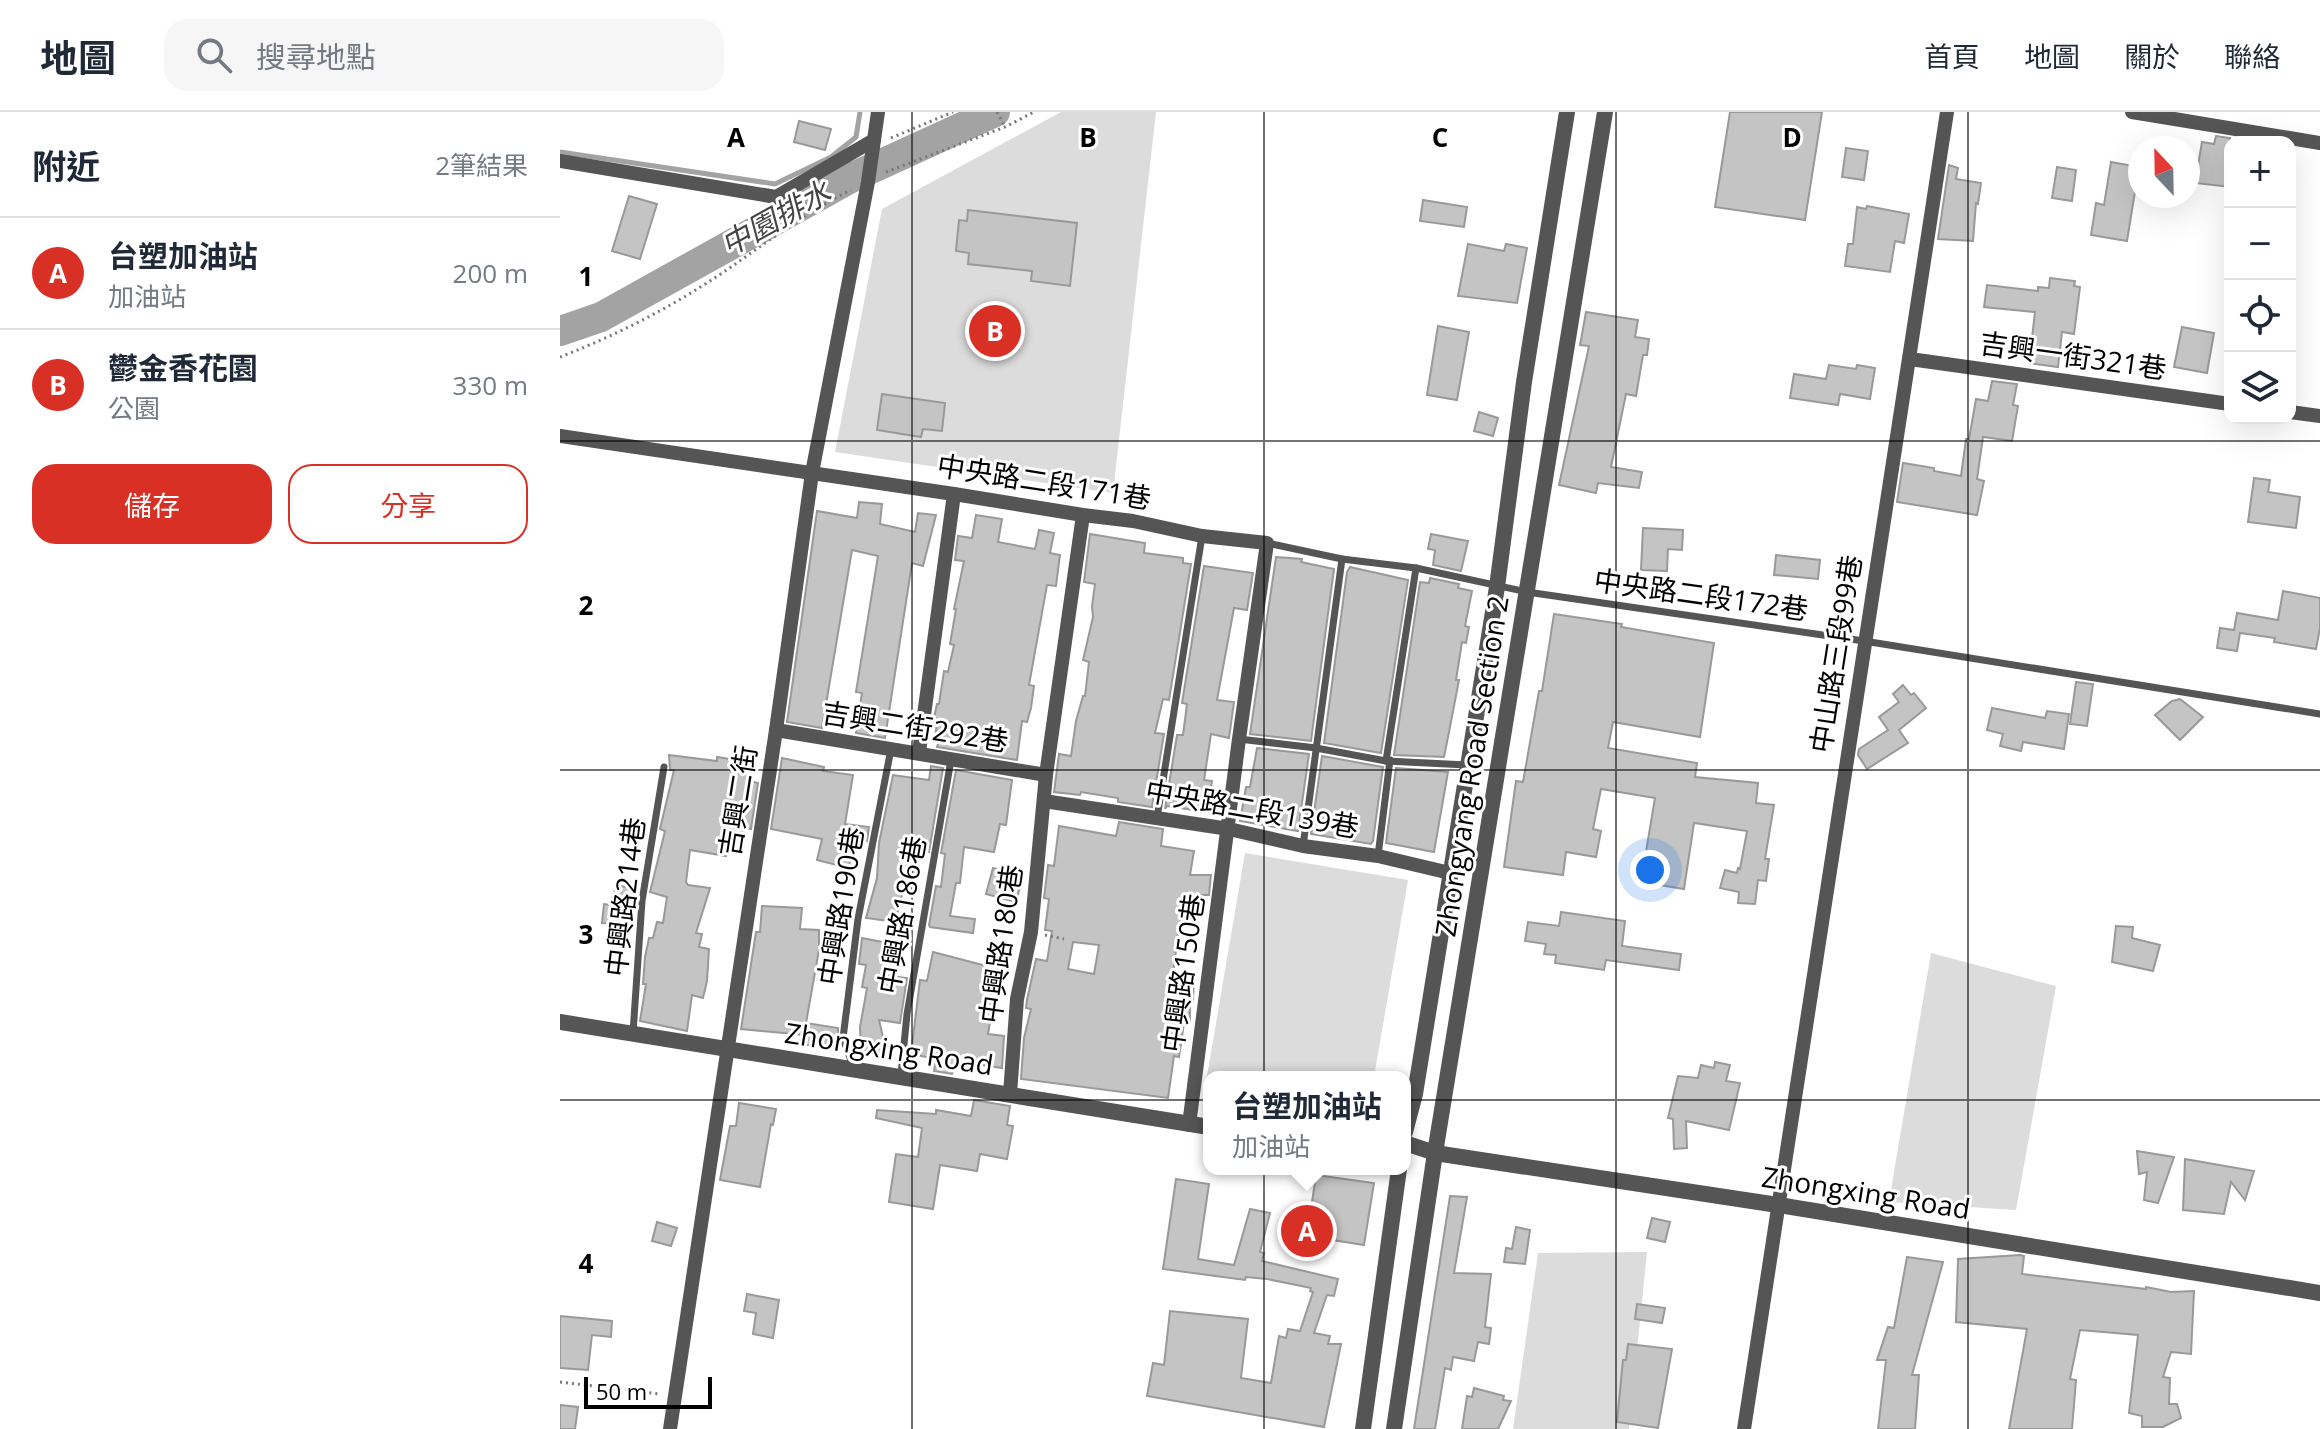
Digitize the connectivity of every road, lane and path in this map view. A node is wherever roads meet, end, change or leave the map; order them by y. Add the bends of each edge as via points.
1 (878, 112) edge
2 (953, 112) edge
3 (997, 112) edge
4 (1034, 112) edge
5 (1567, 112) edge
6 (1605, 112) edge
7 (1947, 112) edge
8 (2132, 112) edge
9 (1005, 127) junction
10 (891, 137) dead end
11 (874, 140) junction
12 (2320, 143) edge
13 (560, 161) edge
14 (868, 182) junction
15 (560, 357) edge
16 (1910, 359) junction
17 (2224, 403) edge
18 (2296, 413) edge
19 (2320, 416) edge
20 (560, 436) edge
21 (812, 473) junction
22 (954, 494) junction
23 (1083, 515) junction
24 (1202, 536) junction
25 (1267, 543) junction
26 (1342, 559) junction
27 (1416, 568) junction
28 (1497, 587) junction
29 (1527, 592) junction
30 (1864, 641) junction
31 (2320, 714) edge
32 (776, 730) junction
33 (1239, 739) junction
34 (1316, 748) junction
35 (891, 749) junction
36 (919, 752) junction
37 (951, 760) junction
38 (1388, 761) junction
39 (1468, 765) junction
40 (664, 767) dead end
41 (1046, 775) junction
42 (1044, 801) junction
43 (1157, 819) junction
44 (1229, 829) junction
45 (1303, 846) junction
46 (1378, 856) junction
47 (1450, 873) junction
48 (560, 1022) edge
49 (633, 1033) junction
50 (727, 1049) junction
51 (855, 1070) junction
52 (901, 1077) junction
53 (1010, 1094) junction
54 (1411, 1109) edge
55 (1189, 1125) junction
56 (1203, 1126) edge
57 (1411, 1145) edge
58 (1435, 1153) junction
59 (1398, 1175) edge
60 (1778, 1205) junction
61 (2320, 1293) edge
62 (560, 1382) edge
63 (674, 1396) junction
64 (670, 1429) edge
65 (1363, 1429) edge
66 (1394, 1429) edge
67 (1744, 1429) edge

1 - 11 street, 吉興二街
2 - 10 path
3 - 9 path
4 - 9 path
5 - 28 street, Zhongyang Road Section 2
6 - 29 street, Zhongyang Road Section 2
7 - 16 street, 中山路三段99巷
8 - 12 street
9 - 14 path
11 - 13 street via 776,197
11 - 14 street, 吉興二街
14 - 15 path via 826,202 701,287
14 - 21 street, 吉興二街
16 - 17 street, 吉興一街321巷
16 - 30 street, 中山路三段99巷
18 - 19 street
20 - 21 street, 中央路二段171巷
21 - 22 street, 中央路二段171巷
21 - 32 street, 吉興二街
22 - 23 street, 中央路二段171巷
22 - 36 street
23 - 24 street, 中央路二段171巷
23 - 41 street, 中興路180巷
24 - 25 street, 中央路二段171巷
24 - 43 lane
25 - 26 lane, 中央路二段172巷
25 - 33 street, 中興路150巷
26 - 27 lane, 中央路二段172巷
26 - 34 lane
27 - 28 lane, 中央路二段172巷
27 - 38 lane
28 - 29 lane, 中央路二段172巷
28 - 39 street, Zhongyang Road Section 2
29 - 30 lane, 中央路二段172巷
29 - 58 street, Zhongyang Road Section 2
30 - 31 lane, 中央路二段172巷
30 - 60 street, 中山路三段99巷
32 - 35 street, 吉興二街292巷
32 - 50 street, 吉興二街
33 - 34 lane
33 - 44 street, 中興路150巷
34 - 38 lane
34 - 45 lane
35 - 36 street, 吉興二街292巷
35 - 51 lane, 中興路190巷 via 858,919 843,1038
36 - 37 street, 吉興二街292巷
37 - 41 street, 吉興二街292巷
37 - 52 lane, 中興路186巷
38 - 39 lane
38 - 46 lane
39 - 47 street, Zhongyang Road Section 2
40 - 49 lane, 中興路214巷 via 642,901
41 - 42 street, 中興路180巷
42 - 43 street, 中央路二段139巷
42 - 53 street, 中興路180巷
43 - 44 street, 中央路二段139巷
44 - 45 street, 中央路二段139巷
44 - 55 street, 中興路150巷
45 - 46 street, 中央路二段139巷
46 - 47 street, 中央路二段139巷
47 - 54 street, Zhongyang Road Section 2
48 - 49 street, Zhongxing Road
49 - 50 street, Zhongxing Road
50 - 51 street, Zhongxing Road
50 - 63 street, 吉興二街
51 - 52 street, Zhongxing Road
52 - 53 street, Zhongxing Road
53 - 55 street, Zhongxing Road
55 - 56 street, Zhongxing Road
57 - 58 street, Zhongxing Road
58 - 60 street, Zhongxing Road
58 - 66 street, Zhongyang Road Section 2
59 - 65 street
60 - 61 street, Zhongxing Road
60 - 67 street, 中山路三段99巷
62 - 63 path
63 - 64 street, 吉興二街

